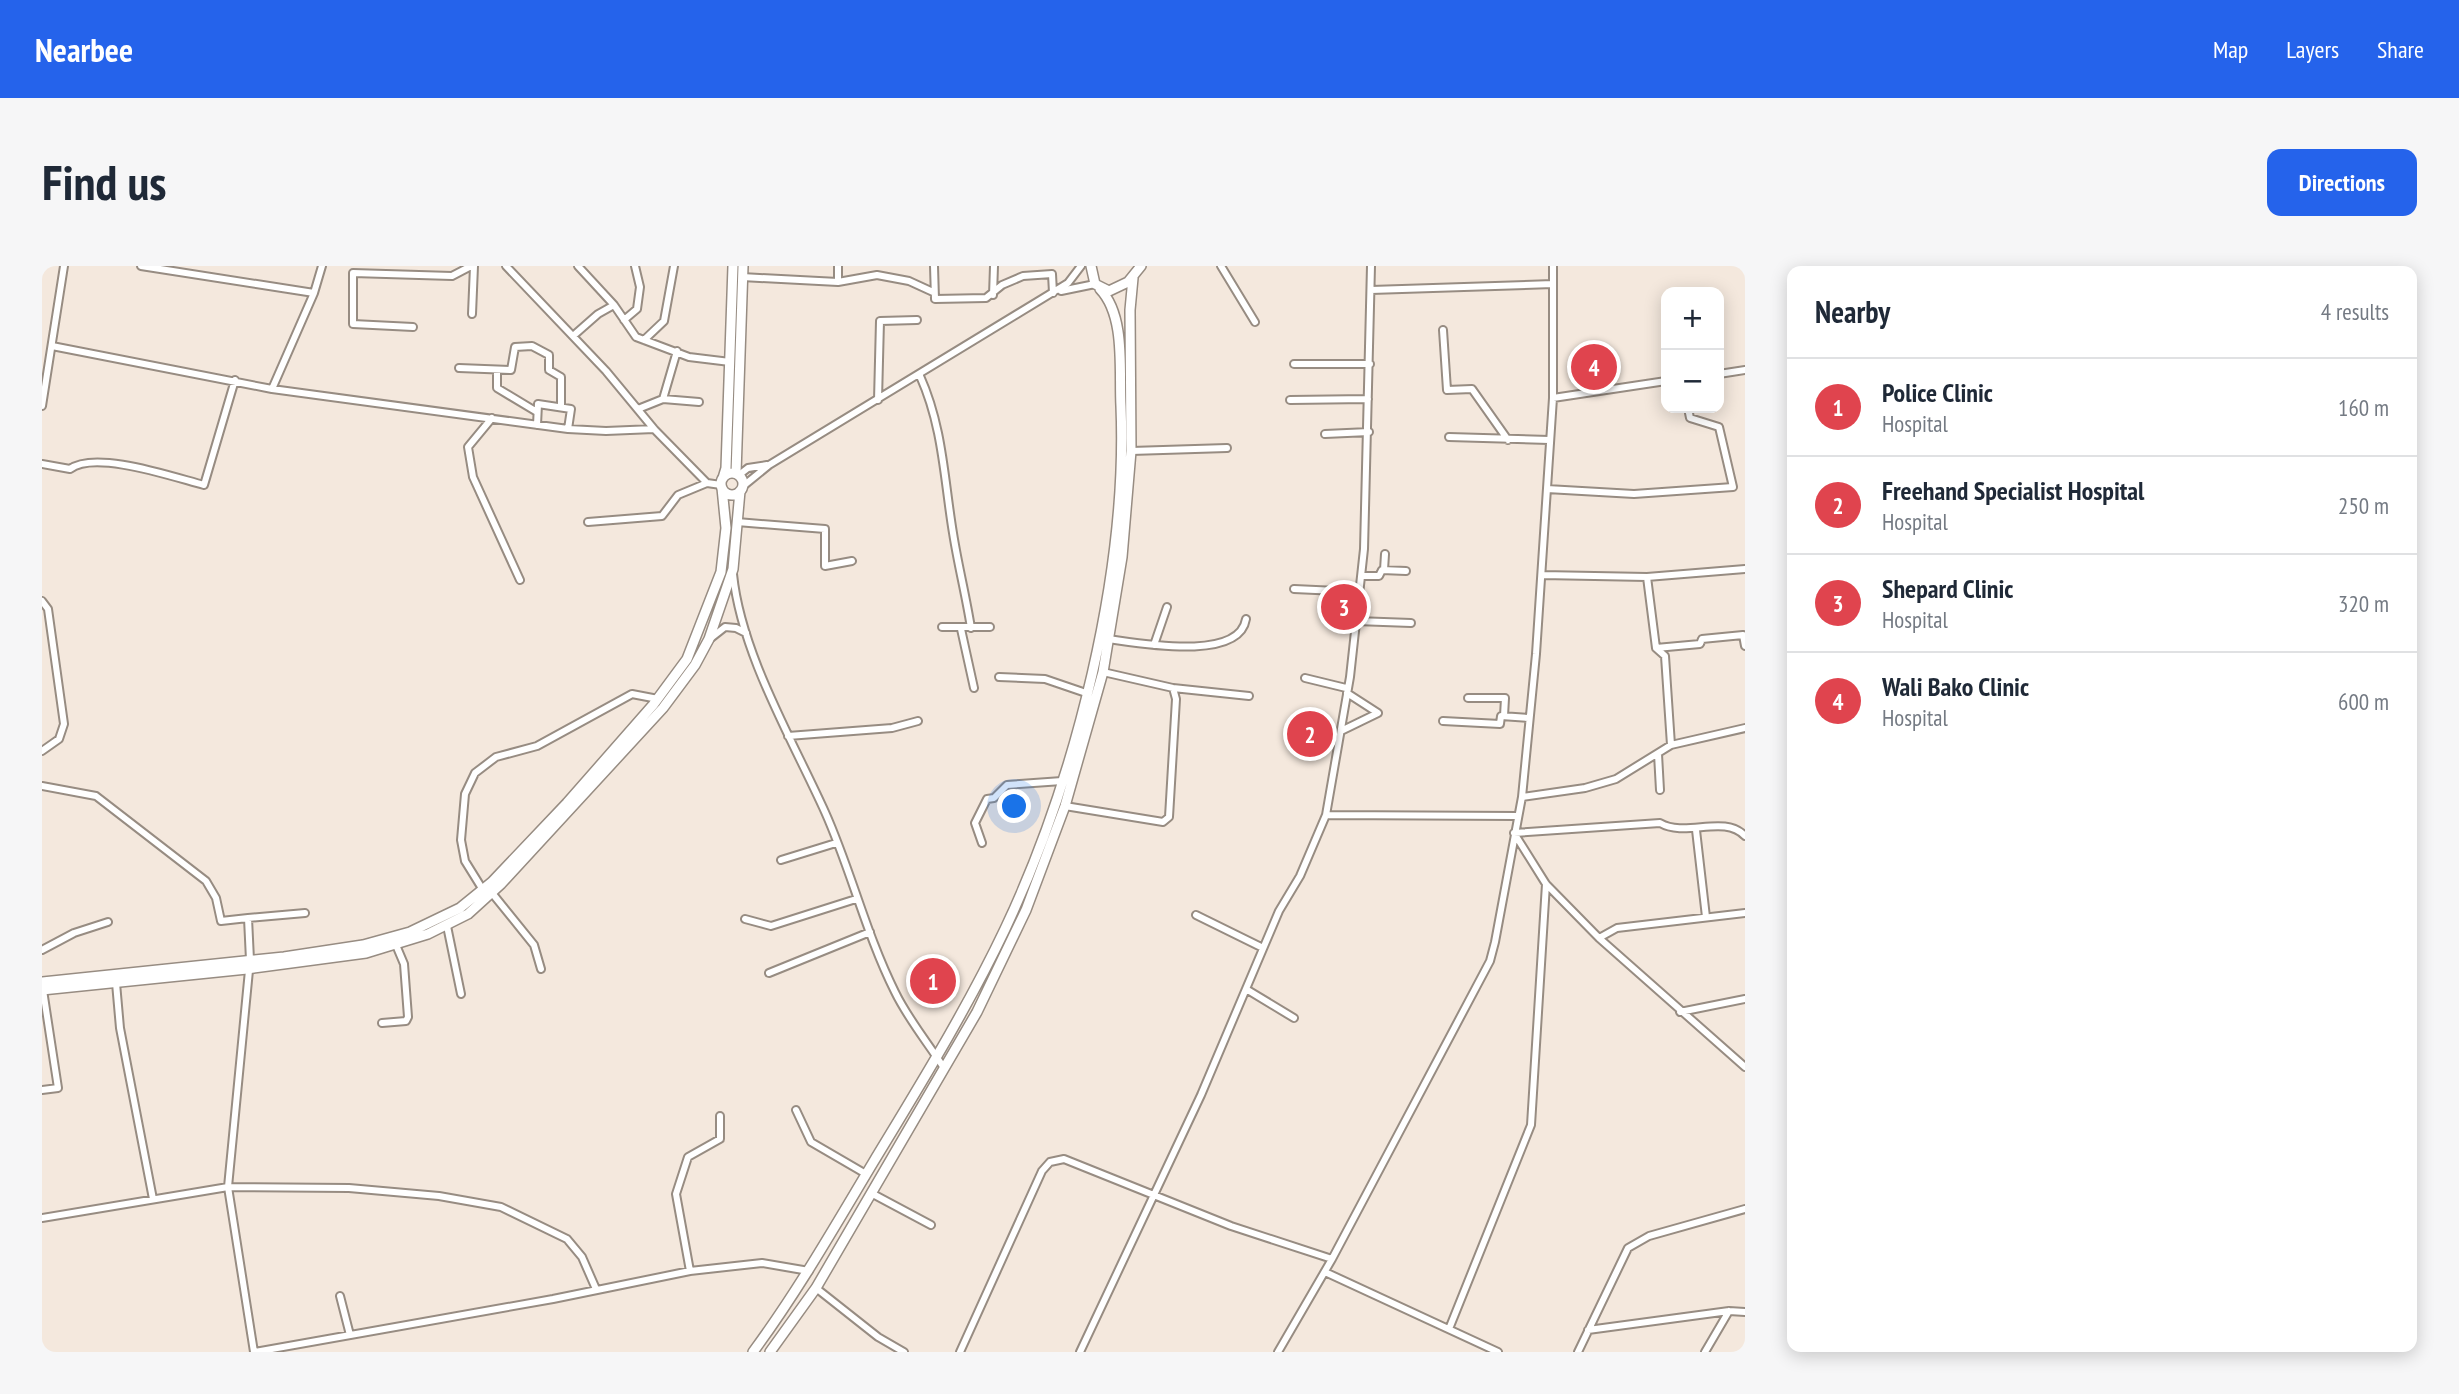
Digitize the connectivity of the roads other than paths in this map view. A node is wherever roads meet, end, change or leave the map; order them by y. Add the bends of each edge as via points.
1 (64, 266) edge
2 (141, 266) edge
3 (322, 266) edge
4 (472, 266) edge
5 (506, 266) edge
6 (578, 266) edge
7 (635, 266) edge
8 (674, 266) edge
9 (733, 266) edge
10 (743, 266) edge
11 (838, 266) edge
12 (934, 266) edge
13 (994, 266) edge
14 (1023, 266) edge
15 (1081, 266) edge
16 (1091, 266) edge
17 (1221, 266) edge
18 (1371, 266) edge
19 (1553, 266) edge
20 (159, 267) edge
21 (1141, 267) edge
22 (1023, 276) junction
23 (742, 277) junction
24 (1133, 278) junction
25 (838, 282) junction
26 (1553, 284) junction
27 (1097, 286) junction
28 (1371, 290) junction
29 (933, 292) junction
30 (314, 293) junction
31 (1053, 293) junction
32 (993, 295) junction
33 (614, 305) junction
34 (472, 314) dead end
35 (624, 320) junction
36 (916, 320) dead end
37 (1255, 322) dead end
38 (413, 327) dead end
39 (1443, 330) dead end
40 (573, 336) junction
41 (644, 340) junction
42 (52, 346) junction
43 (677, 351) junction
44 (730, 362) junction
45 (1294, 364) dead end
46 (1370, 364) junction
47 (459, 368) dead end
48 (498, 370) junction
49 (1745, 370) edge
50 (1724, 373) edge
51 (920, 376) junction
52 (235, 380) junction
53 (1661, 382) edge
54 (272, 389) junction
55 (1553, 398) junction
56 (663, 399) junction
57 (1368, 399) junction
58 (878, 400) junction
59 (1290, 400) dead end
60 (699, 402) dead end
61 (42, 406) edge
62 (561, 407) junction
63 (638, 409) junction
64 (537, 412) junction
65 (1689, 413) edge
66 (492, 418) junction
67 (537, 425) junction
68 (568, 429) junction
69 (654, 429) junction
70 (1369, 432) junction
71 (1325, 434) dead end
72 (1449, 437) dead end
73 (1508, 440) junction
74 (1549, 440) junction
75 (1227, 448) dead end
76 (1131, 451) junction
77 (42, 464) edge
78 (769, 464) junction
79 (737, 474) junction
80 (707, 483) junction
81 (722, 484) junction
82 (741, 489) junction
83 (1546, 489) junction
84 (588, 522) dead end
85 (737, 522) junction
86 (1385, 554) dead end
87 (852, 561) dead end
88 (733, 569) junction
89 (1745, 569) edge
90 (1384, 570) junction
91 (1406, 571) dead end
92 (1542, 575) junction
93 (1361, 576) junction
94 (1647, 577) junction
95 (520, 580) dead end
96 (1294, 589) dead end
97 (1359, 592) junction
98 (42, 601) edge
99 (1167, 607) dead end
100 (1246, 619) dead end
101 (1356, 621) junction
102 (1410, 623) dead end
103 (942, 627) dead end
104 (990, 627) dead end
105 (971, 628) junction
106 (961, 629) junction
107 (746, 634) junction
108 (709, 639) junction
109 (1108, 639) junction
110 (1154, 645) junction
111 (1745, 646) edge
112 (1656, 649) junction
113 (1102, 672) junction
114 (999, 677) dead end
115 (1305, 678) dead end
116 (974, 688) dead end
117 (1173, 688) junction
118 (1346, 690) junction
119 (1086, 693) junction
120 (1249, 696) dead end
121 (1468, 698) dead end
122 (658, 699) junction
123 (1504, 716) junction
124 (1529, 718) junction
125 (918, 721) dead end
126 (1443, 721) dead end
127 (1745, 728) edge
128 (1340, 731) junction
129 (788, 736) junction
130 (1671, 745) junction
131 (42, 751) edge
132 (1658, 754) junction
133 (1062, 781) junction
134 (42, 786) edge
135 (1660, 790) dead end
136 (1522, 797) junction
137 (1065, 806) junction
138 (1326, 815) junction
139 (1517, 816) junction
140 (1696, 830) junction
141 (1514, 833) junction
142 (1745, 836) edge
143 (836, 843) junction
144 (982, 843) dead end
145 (781, 860) dead end
146 (1546, 884) junction
147 (487, 892) junction
148 (856, 899) junction
149 (305, 913) dead end
150 (1745, 913) edge
151 (1196, 915) dead end
152 (1706, 917) junction
153 (248, 918) junction
154 (745, 919) dead end
155 (108, 922) dead end
156 (447, 926) junction
157 (870, 932) junction
158 (1599, 938) junction
159 (396, 945) junction
160 (1262, 948) junction
161 (42, 950) edge
162 (249, 965) junction
163 (541, 969) dead end
164 (769, 973) dead end
165 (42, 982) edge
166 (116, 983) junction
167 (1246, 989) junction
168 (42, 990) edge
169 (461, 994) dead end
170 (1745, 999) edge
171 (1680, 1013) junction
172 (1294, 1018) dead end
173 (382, 1023) dead end
174 (937, 1057) junction
175 (1745, 1067) edge
176 (944, 1068) junction
177 (42, 1090) edge
178 (796, 1110) dead end
179 (720, 1116) dead end
180 (866, 1174) junction
181 (228, 1187) junction
182 (871, 1193) junction
183 (1152, 1196) junction
184 (153, 1199) junction
185 (1745, 1209) edge
186 (42, 1218) edge
187 (931, 1225) dead end
188 (1332, 1259) junction
189 (690, 1271) junction
190 (809, 1271) junction
191 (1325, 1272) junction
192 (816, 1288) junction
193 (596, 1289) junction
194 (340, 1296) dead end
195 (1729, 1311) junction
196 (1745, 1312) edge
197 (1449, 1329) junction
198 (1588, 1330) junction
199 (350, 1335) junction
200 (255, 1352) edge
201 (753, 1352) edge
202 (770, 1352) edge
203 (904, 1352) edge
204 (960, 1352) edge
205 (1080, 1352) edge
206 (1278, 1352) edge
207 (1498, 1352) edge
208 (1578, 1352) edge
209 (1705, 1352) edge

1 - 42 street
2 - 20 street
3 - 30 street
4 - 34 street
4 - 38 street via 452,276 353,272 353,324
5 - 40 street
6 - 33 street
7 - 35 street via 640,287 637,309
8 - 41 street via 664,321
9 - 44 main road
10 - 23 main road
11 - 25 street
12 - 29 street
13 - 32 street
14 - 22 street
15 - 31 street
16 - 27 main road
17 - 37 street
18 - 28 street
19 - 26 street
20 - 30 street
21 - 24 main road via 1135,269
22 - 31 street via 1052,274
22 - 32 street via 1002,285
23 - 25 street
23 - 79 main road
24 - 27 main road via 1119,289
24 - 76 main road
25 - 29 street via 877,275 909,281
26 - 28 street
26 - 55 street
27 - 31 street
27 - 119 main road via 1110,300 1118,341 1120,468 1111,571
28 - 46 street
29 - 32 street via 935,299
30 - 54 street
31 - 51 street
33 - 35 street
33 - 40 street
35 - 41 street via 636,337
36 - 58 street via 880,321
39 - 73 street via 1447,390 1472,389
40 - 63 street
41 - 43 street
42 - 52 street
42 - 61 street
43 - 44 street
43 - 56 street
44 - 81 main road
45 - 46 street
46 - 57 street
47 - 48 street
48 - 62 street via 511,370 515,347 531,346 549,355 549,370 561,377
48 - 64 street via 497,388
49 - 50 street
51 - 58 street
51 - 105 street via 930,397 946,465 953,535
52 - 54 street
52 - 77 street via 204,485 128,466 89,462 70,469
53 - 55 street
54 - 66 street
55 - 74 street
56 - 60 street
56 - 63 street
57 - 59 street
57 - 70 street
58 - 78 street
62 - 64 street via 538,404
62 - 68 street via 570,408
63 - 69 street
64 - 67 street
65 - 83 street via 1690,418 1719,427 1732,487 1634,494
66 - 67 street
66 - 95 street via 468,447 473,477
67 - 68 street
68 - 69 street
69 - 80 street
70 - 71 street
70 - 93 street
72 - 73 street
73 - 74 street
74 - 83 street
75 - 76 street
76 - 109 main road via 1122,557
78 - 79 street
78 - 82 street
79 - 81 main road via 730,473
79 - 82 main road
80 - 81 street
80 - 84 street via 678,495 662,516
81 - 82 main road via 730,495
81 - 122 main road via 726,528 722,572 697,640
82 - 85 main road
83 - 92 street
85 - 87 street via 825,529 825,566
85 - 88 main road
86 - 90 street
88 - 107 street via 737,608
88 - 108 main road
89 - 94 street
90 - 91 street
90 - 93 street via 1379,576
92 - 94 street
92 - 124 street
93 - 97 street
94 - 112 street
96 - 97 street
97 - 101 street
98 - 131 street via 48,609 64,724 59,739
99 - 110 street
100 - 110 street via 1245,630 1220,642
101 - 102 street
101 - 118 street
103 - 106 street
104 - 105 street
105 - 106 street
106 - 116 street
107 - 108 street via 725,627
107 - 129 street
108 - 147 main road via 663,708
109 - 110 street
109 - 113 main road
111 - 112 street via 1743,635
112 - 130 street via 1665,656
113 - 117 street
113 - 137 main road
114 - 119 street via 1045,679
115 - 118 street
117 - 120 street
117 - 137 street via 1169,817 1163,822
118 - 128 street
118 - 128 street via 1378,713
119 - 133 main road
121 - 123 street via 1505,698
122 - 147 main road
122 - 147 street via 632,694 537,746 496,757 475,773 465,794 461,839 465,861
123 - 124 street
123 - 126 street via 1500,724
124 - 136 street
125 - 129 street
127 - 130 street
128 - 138 street
129 - 143 street
130 - 132 street
132 - 135 street
132 - 136 street via 1616,779
133 - 144 street via 1006,785 987,799 975,823
133 - 174 main road via 1005,928
134 - 153 street via 96,796 206,881 221,921
136 - 139 street
137 - 176 main road via 1026,910
138 - 139 street
138 - 160 street
139 - 141 street
140 - 141 street via 1660,823
140 - 142 street via 1727,826
140 - 152 street
141 - 146 street
141 - 188 street via 1490,961
143 - 145 street
143 - 148 street
146 - 158 street
146 - 197 street via 1531,1125
147 - 156 main road via 468,914
147 - 162 main road via 410,932
147 - 163 street via 534,945
148 - 154 street via 771,926
148 - 157 street
149 - 153 street
150 - 152 street
151 - 160 street
152 - 158 street via 1618,928
153 - 162 street
155 - 161 street
156 - 159 main road
156 - 169 street
157 - 164 street
157 - 174 street via 894,991
158 - 171 street
159 - 162 main road via 366,953
159 - 173 street via 404,964 408,1017
160 - 167 street
162 - 165 main road
162 - 166 main road
162 - 181 street
166 - 168 main road
166 - 184 street via 122,1040
167 - 172 street
167 - 183 street
168 - 177 street via 58,1088
170 - 171 street
171 - 175 street
174 - 176 street
174 - 180 main road
176 - 182 main road
178 - 180 street via 811,1142
179 - 189 street via 720,1139 688,1157 676,1194
180 - 190 main road
181 - 184 street
181 - 193 street via 389,1190 501,1207 567,1239 582,1257
181 - 200 street
182 - 187 street
182 - 192 main road
183 - 188 street
183 - 204 street via 1065,1159 1046,1165
183 - 205 street
184 - 186 street
185 - 198 street via 1649,1236 1628,1248
188 - 191 street
189 - 190 street via 762,1263
189 - 193 street
190 - 201 main road
191 - 197 street
191 - 206 street
192 - 202 main road
192 - 203 street
193 - 199 street
194 - 199 street
195 - 196 street
195 - 198 street
195 - 209 street
197 - 207 street
198 - 208 street
199 - 200 street

